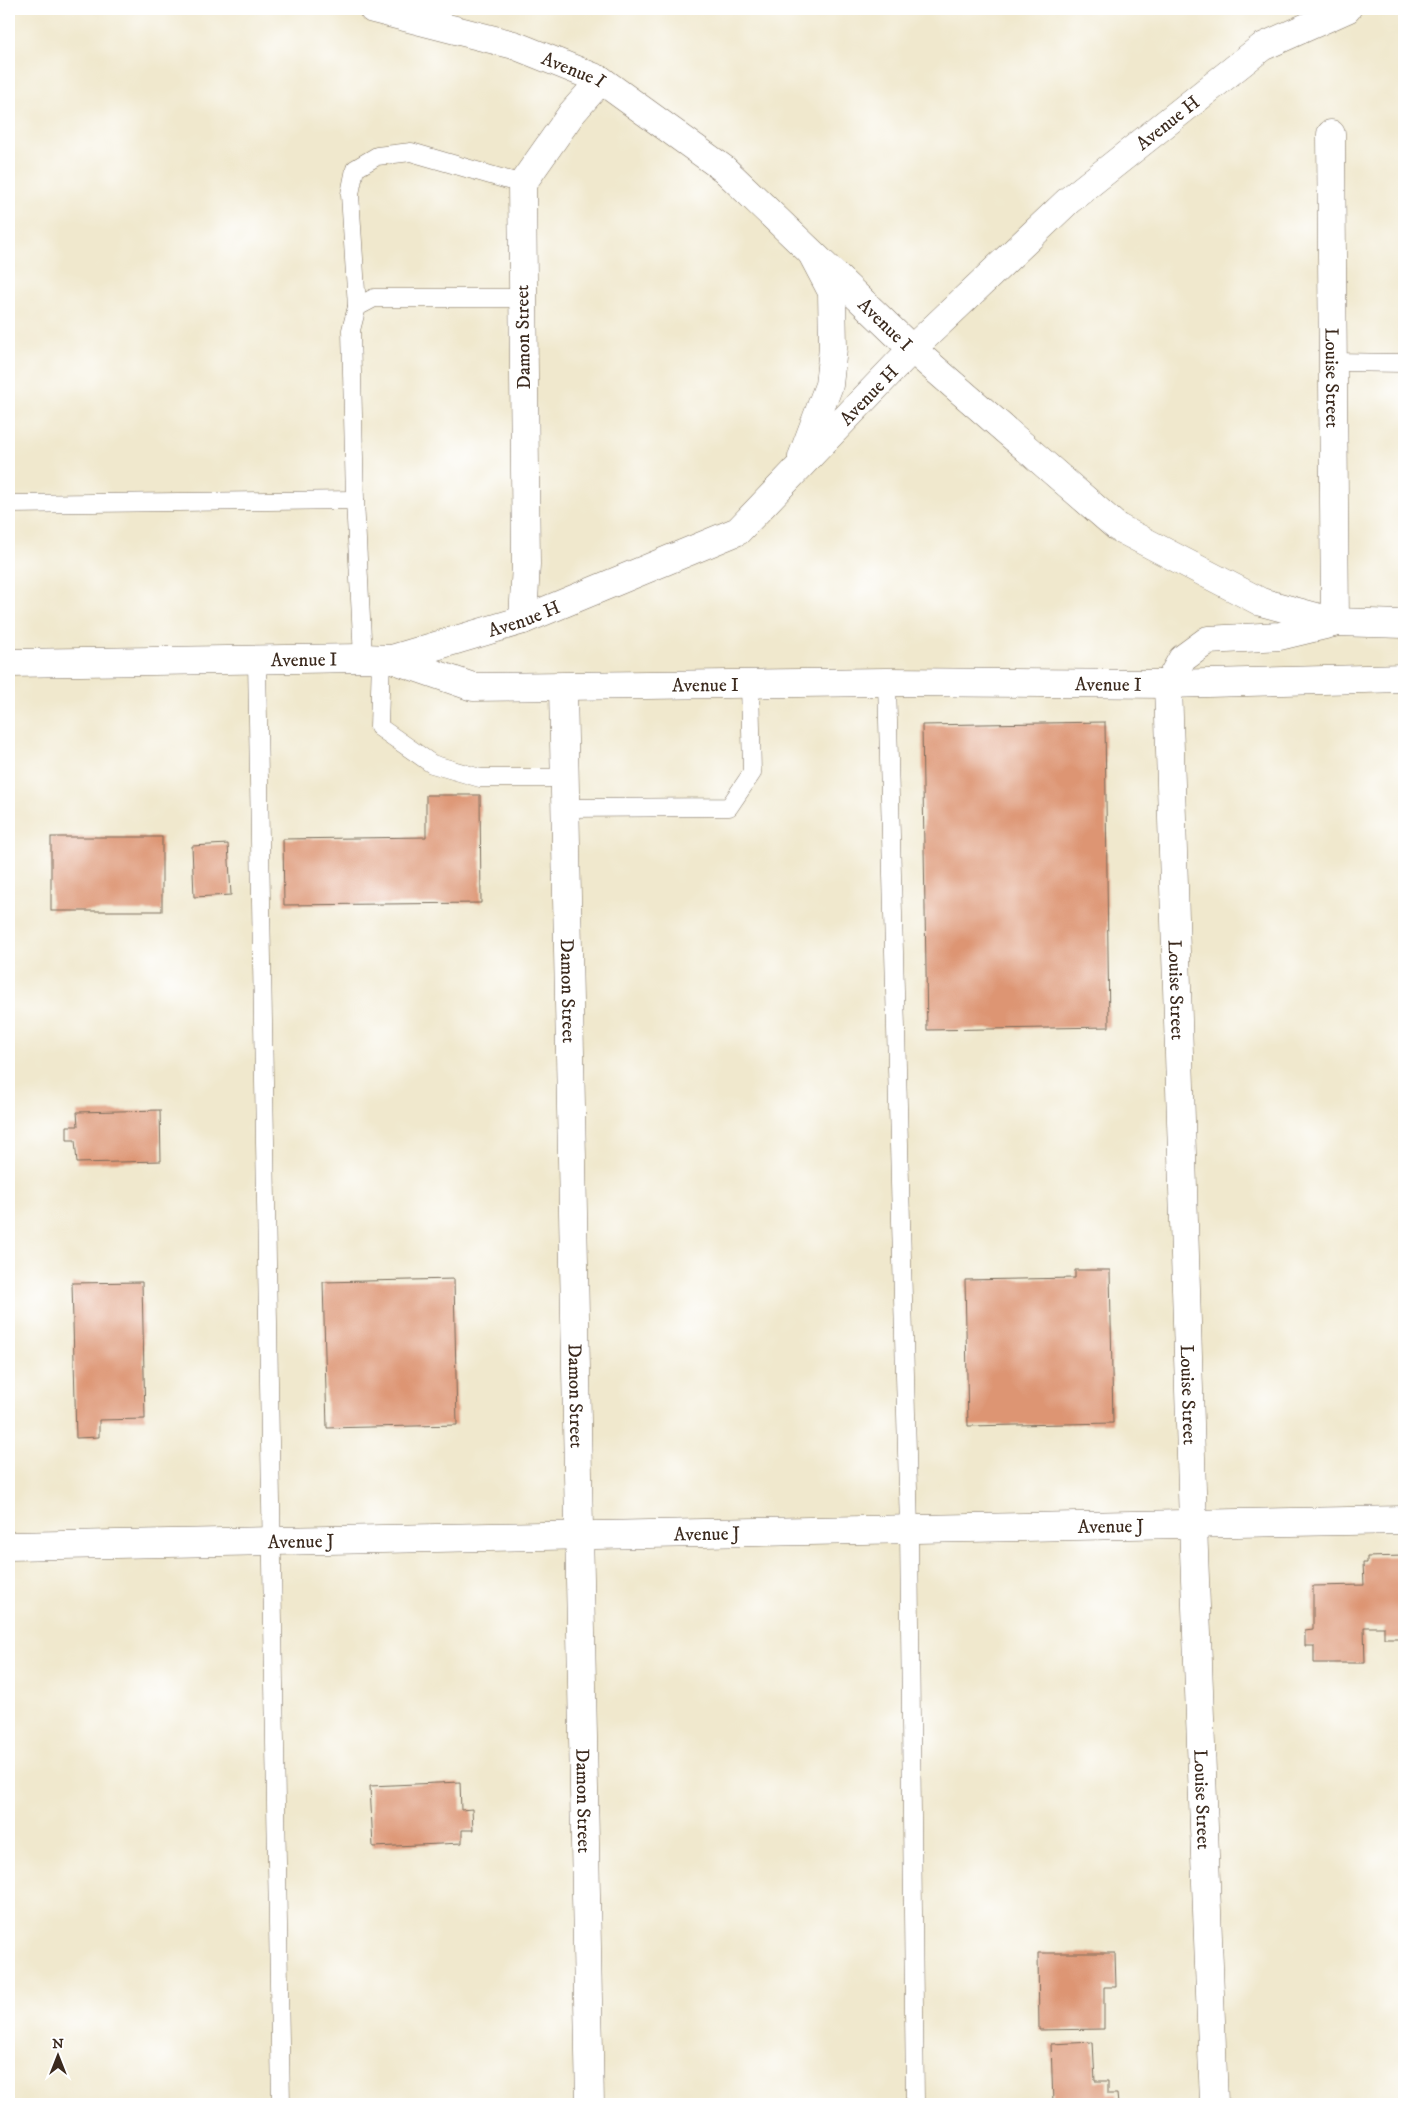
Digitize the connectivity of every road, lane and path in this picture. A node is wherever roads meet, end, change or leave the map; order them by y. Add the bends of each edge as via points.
1 (373, 9) edge
2 (1347, 9) edge
3 (601, 80) junction
4 (1331, 134) dead end
5 (522, 184) junction
6 (812, 254) junction
7 (522, 298) junction
8 (357, 307) junction
9 (912, 349) junction
10 (1333, 362) junction
11 (1404, 362) edge
12 (784, 482) junction
13 (355, 500) junction
14 (9, 504) edge
15 (523, 620) junction
16 (1335, 622) junction
17 (1404, 624) edge
18 (379, 658) junction
19 (257, 660) junction
20 (9, 663) edge
21 (1404, 678) edge
22 (887, 682) junction
23 (750, 684) junction
24 (1168, 684) junction
25 (563, 687) junction
26 (565, 778) junction
27 (566, 808) junction
28 (1404, 1520) edge
29 (1194, 1524) junction
30 (909, 1529) junction
31 (580, 1535) junction
32 (271, 1541) junction
33 (9, 1546) edge
34 (281, 2104) edge
35 (590, 2104) edge
36 (915, 2104) edge
37 (1214, 2104) edge

1 - 3 street, Avenue I via 514,45
2 - 9 street, Avenue H via 1262,47 1068,202
3 - 5 street via 572,113
3 - 6 street, Avenue I via 724,170
4 - 10 street, Louise Street
5 - 7 street, Damon Street
5 - 8 lane via 411,152 377,156 355,170 350,194
6 - 9 street, Avenue I
6 - 12 street via 832,292 833,348 829,385 804,454
7 - 8 lane via 374,298
7 - 15 street, Damon Street via 526,564
8 - 13 lane via 351,330
9 - 12 street, Avenue H
9 - 16 street, Avenue I via 1118,527 1262,602
10 - 11 lane
10 - 16 street, Louise Street
12 - 15 street, Avenue H via 738,531
13 - 14 lane
13 - 18 lane
15 - 18 street, Avenue H
16 - 17 street, Avenue I
16 - 24 street via 1280,636 1208,640 1182,659
18 - 19 street, Avenue I
18 - 25 street, Avenue I via 473,687
18 - 26 lane via 379,728 432,764 480,778
19 - 20 street, Avenue I
19 - 32 lane
21 - 24 street, Avenue I
22 - 23 street, Avenue I
22 - 24 street, Avenue I
22 - 30 lane
23 - 25 street, Avenue I
23 - 27 lane via 752,773 729,807
24 - 29 street, Louise Street
25 - 26 street, Damon Street
26 - 27 street, Damon Street
27 - 31 street, Damon Street
28 - 29 street, Avenue J
29 - 30 street, Avenue J
29 - 37 street, Louise Street
30 - 31 street, Avenue J
30 - 36 lane
31 - 32 street, Avenue J
31 - 35 street, Damon Street
32 - 33 street, Avenue J
32 - 34 lane

